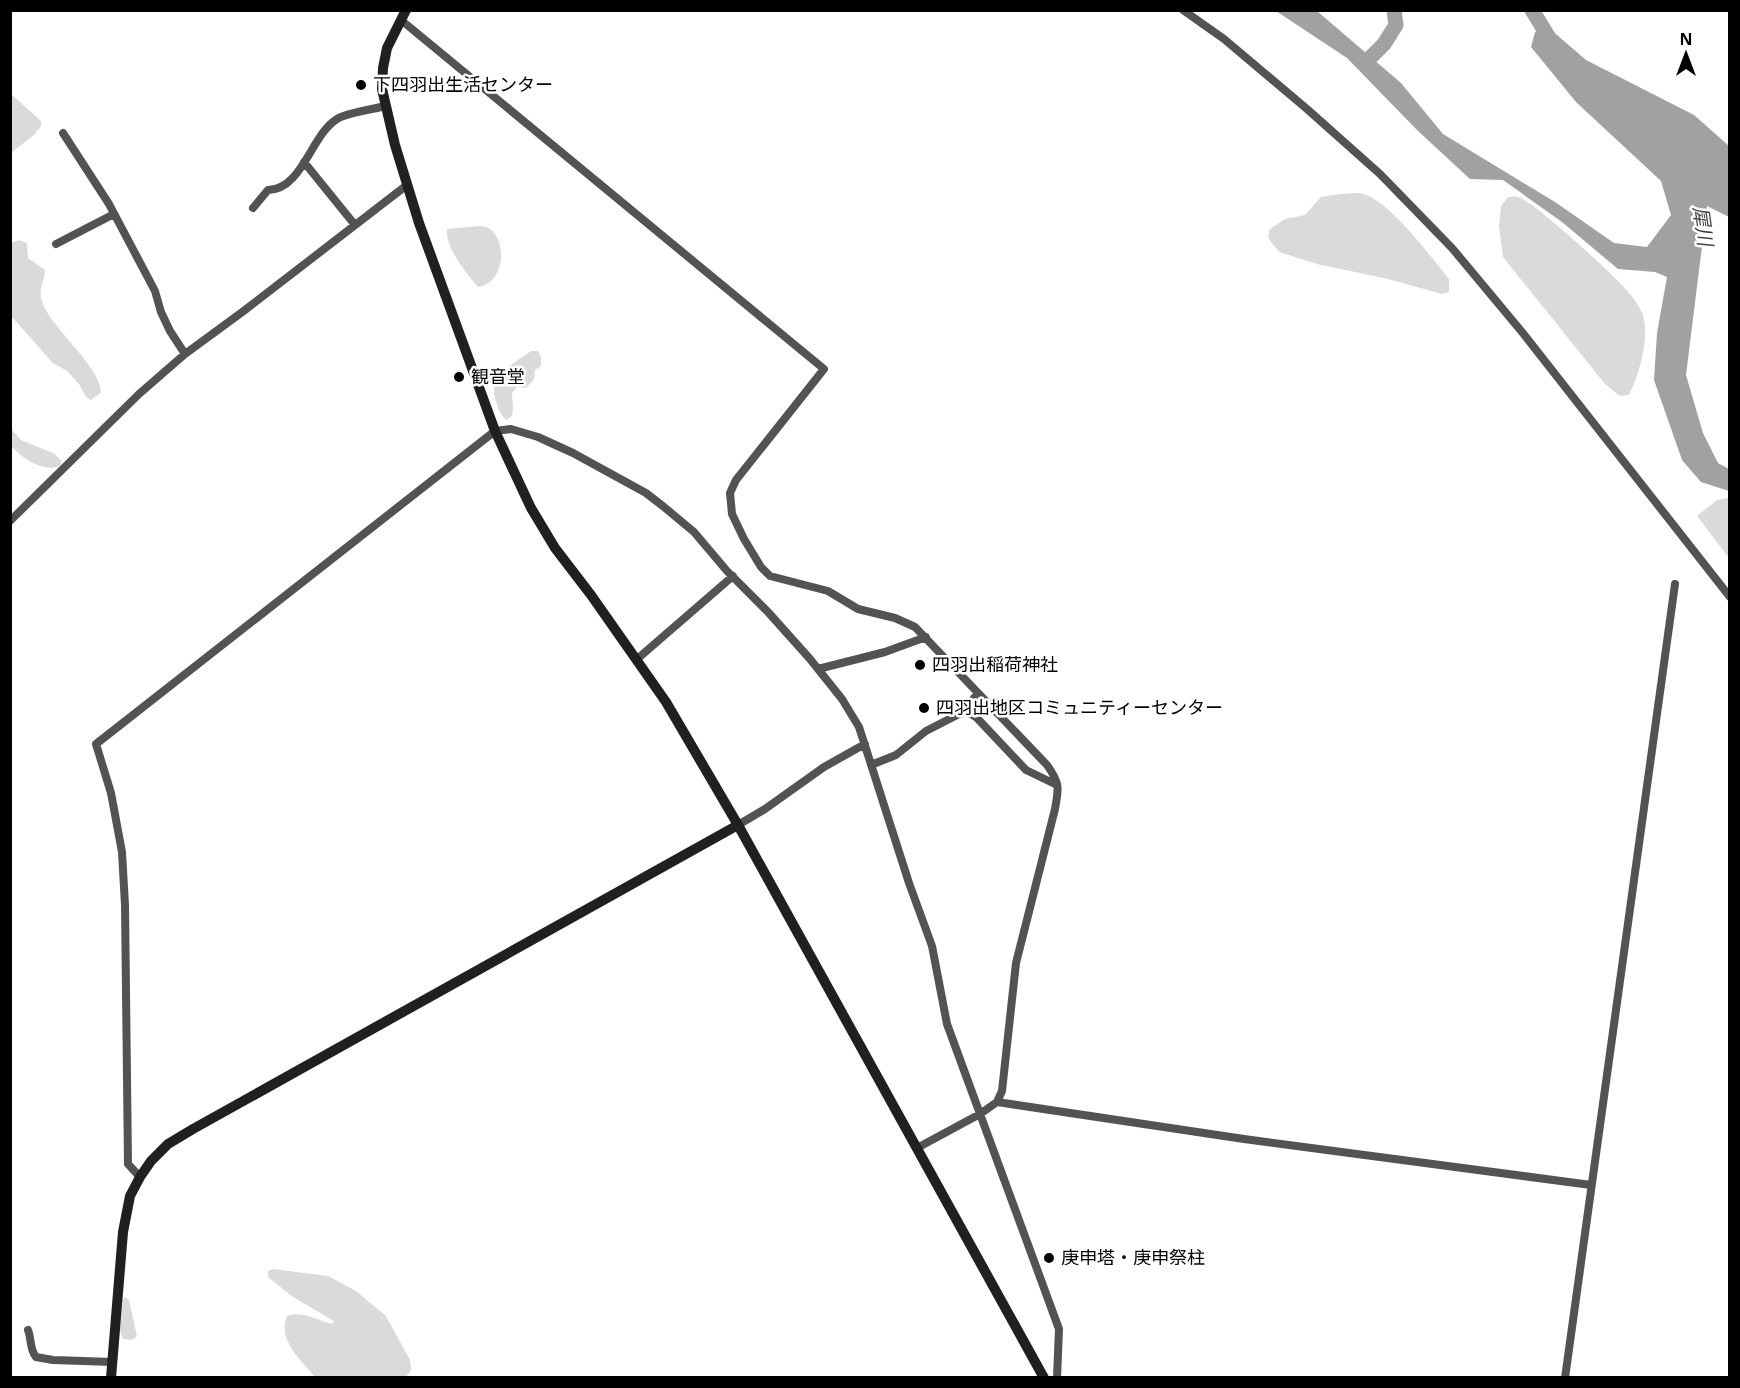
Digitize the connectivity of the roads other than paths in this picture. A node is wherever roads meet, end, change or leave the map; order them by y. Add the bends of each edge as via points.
1 (1183, 10) edge
2 (404, 15) edge
3 (386, 106) junction
4 (63, 133) dead end
5 (304, 162) junction
6 (407, 184) junction
7 (253, 208) dead end
8 (114, 214) junction
9 (355, 225) junction
10 (56, 244) dead end
11 (185, 354) junction
12 (495, 431) junction
13 (10, 521) edge
14 (733, 576) junction
15 (1675, 584) dead end
16 (1730, 597) edge
17 (926, 637) junction
18 (636, 660) junction
19 (818, 669) junction
20 (978, 693) junction
21 (963, 712) junction
22 (865, 744) junction
23 (871, 765) junction
24 (1057, 785) junction
25 (738, 825) junction
26 (997, 1102) junction
27 (980, 1114) junction
28 (917, 1148) junction
29 (140, 1177) junction
30 (1591, 1185) junction
31 (28, 1330) dead end
32 (113, 1362) junction
33 (111, 1377) edge
34 (1044, 1377) edge
35 (1057, 1377) edge
36 (1565, 1377) edge

1 - 16 street via 1224,39 1380,174 1452,248
2 - 3 street via 387,48 383,68
2 - 17 street via 824,369 736,480 730,493 732,514 761,567 771,576 828,591 858,609 910,624
3 - 5 street via 338,118 328,126
3 - 6 street
4 - 8 street
5 - 7 street via 285,186 268,190
5 - 9 street
6 - 9 street
6 - 12 street
8 - 10 street
8 - 11 street
9 - 11 street
11 - 13 street
12 - 14 street via 511,429 538,437 646,493 694,532
12 - 18 street via 531,508 555,548
12 - 29 street via 96,744 122,852 128,1164
14 - 18 street
14 - 19 street
15 - 30 street
17 - 19 street
17 - 20 street
18 - 25 street via 666,702
19 - 22 street via 842,699
20 - 21 street
20 - 24 street via 1047,765
21 - 23 street via 926,731 896,755
21 - 24 street via 977,718 1026,770
22 - 23 street
22 - 25 street
23 - 27 street via 932,946 947,1024
24 - 26 street via 1055,809 1016,963 1005,1071
25 - 28 street
25 - 29 street via 193,1129 168,1144
26 - 27 street
26 - 30 street
27 - 28 street
27 - 35 street via 1059,1329
28 - 34 street
29 - 32 street via 130,1196 123,1232
30 - 36 street
31 - 32 street via 30,1350 36,1358
32 - 33 street

